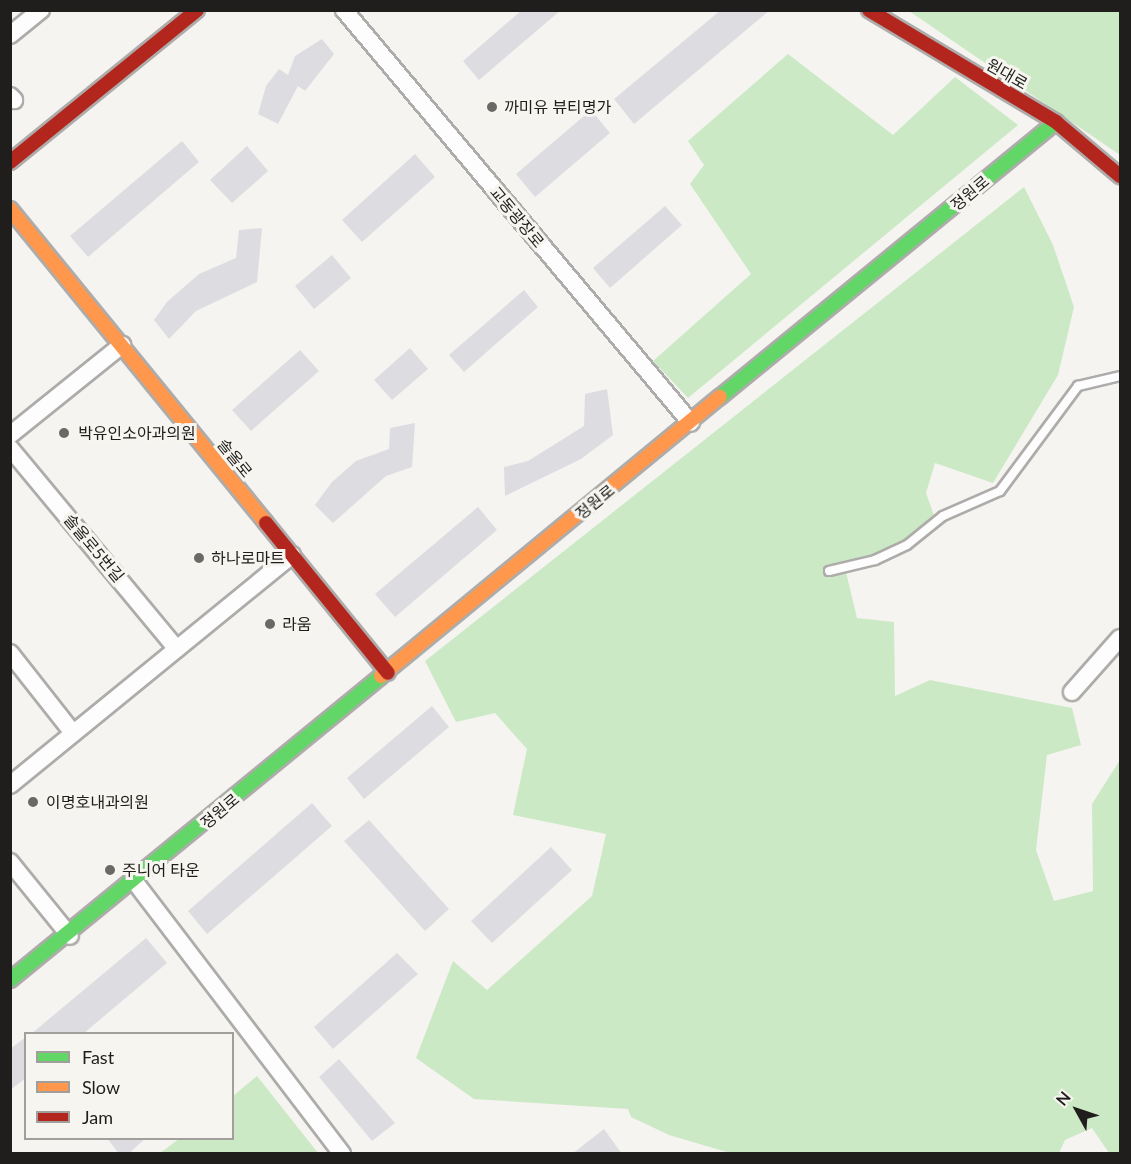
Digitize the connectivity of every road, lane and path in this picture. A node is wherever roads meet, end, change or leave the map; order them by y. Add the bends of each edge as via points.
1 (41, 10) edge
2 (197, 10) edge
3 (344, 10) edge
4 (869, 10) edge
5 (10, 35) edge
6 (1056, 122) junction
7 (10, 162) edge
8 (1120, 176) edge
9 (10, 209) edge
10 (122, 345) junction
11 (1120, 376) edge
12 (692, 423) junction
13 (10, 435) edge
14 (10, 448) edge
15 (292, 555) junction
16 (829, 571) dead end
17 (1120, 638) edge
18 (177, 649) junction
19 (10, 653) edge
20 (388, 673) junction
21 (1072, 692) dead end
22 (73, 734) junction
23 (10, 785) edge
24 (10, 862) edge
25 (135, 882) junction
26 (70, 936) junction
27 (10, 980) edge
28 (342, 1154) edge

1 - 5 street
2 - 7 street
3 - 12 street, 교동광장로
4 - 6 street, 원대로
6 - 8 street, 원대로
6 - 12 street, 정원로
9 - 10 street, 솔올로
10 - 13 street
10 - 15 street, 솔올로
11 - 16 lane via 1078,386 1000,491 943,516 907,545 874,560
12 - 20 street, 정원로
14 - 18 street, 솔올로5번길
15 - 18 street
15 - 20 street, 솔올로
17 - 21 street
18 - 22 street
19 - 22 street
20 - 25 street, 정원로
22 - 23 street
24 - 26 street
25 - 26 street, 정원로
25 - 28 street
26 - 27 street, 정원로

